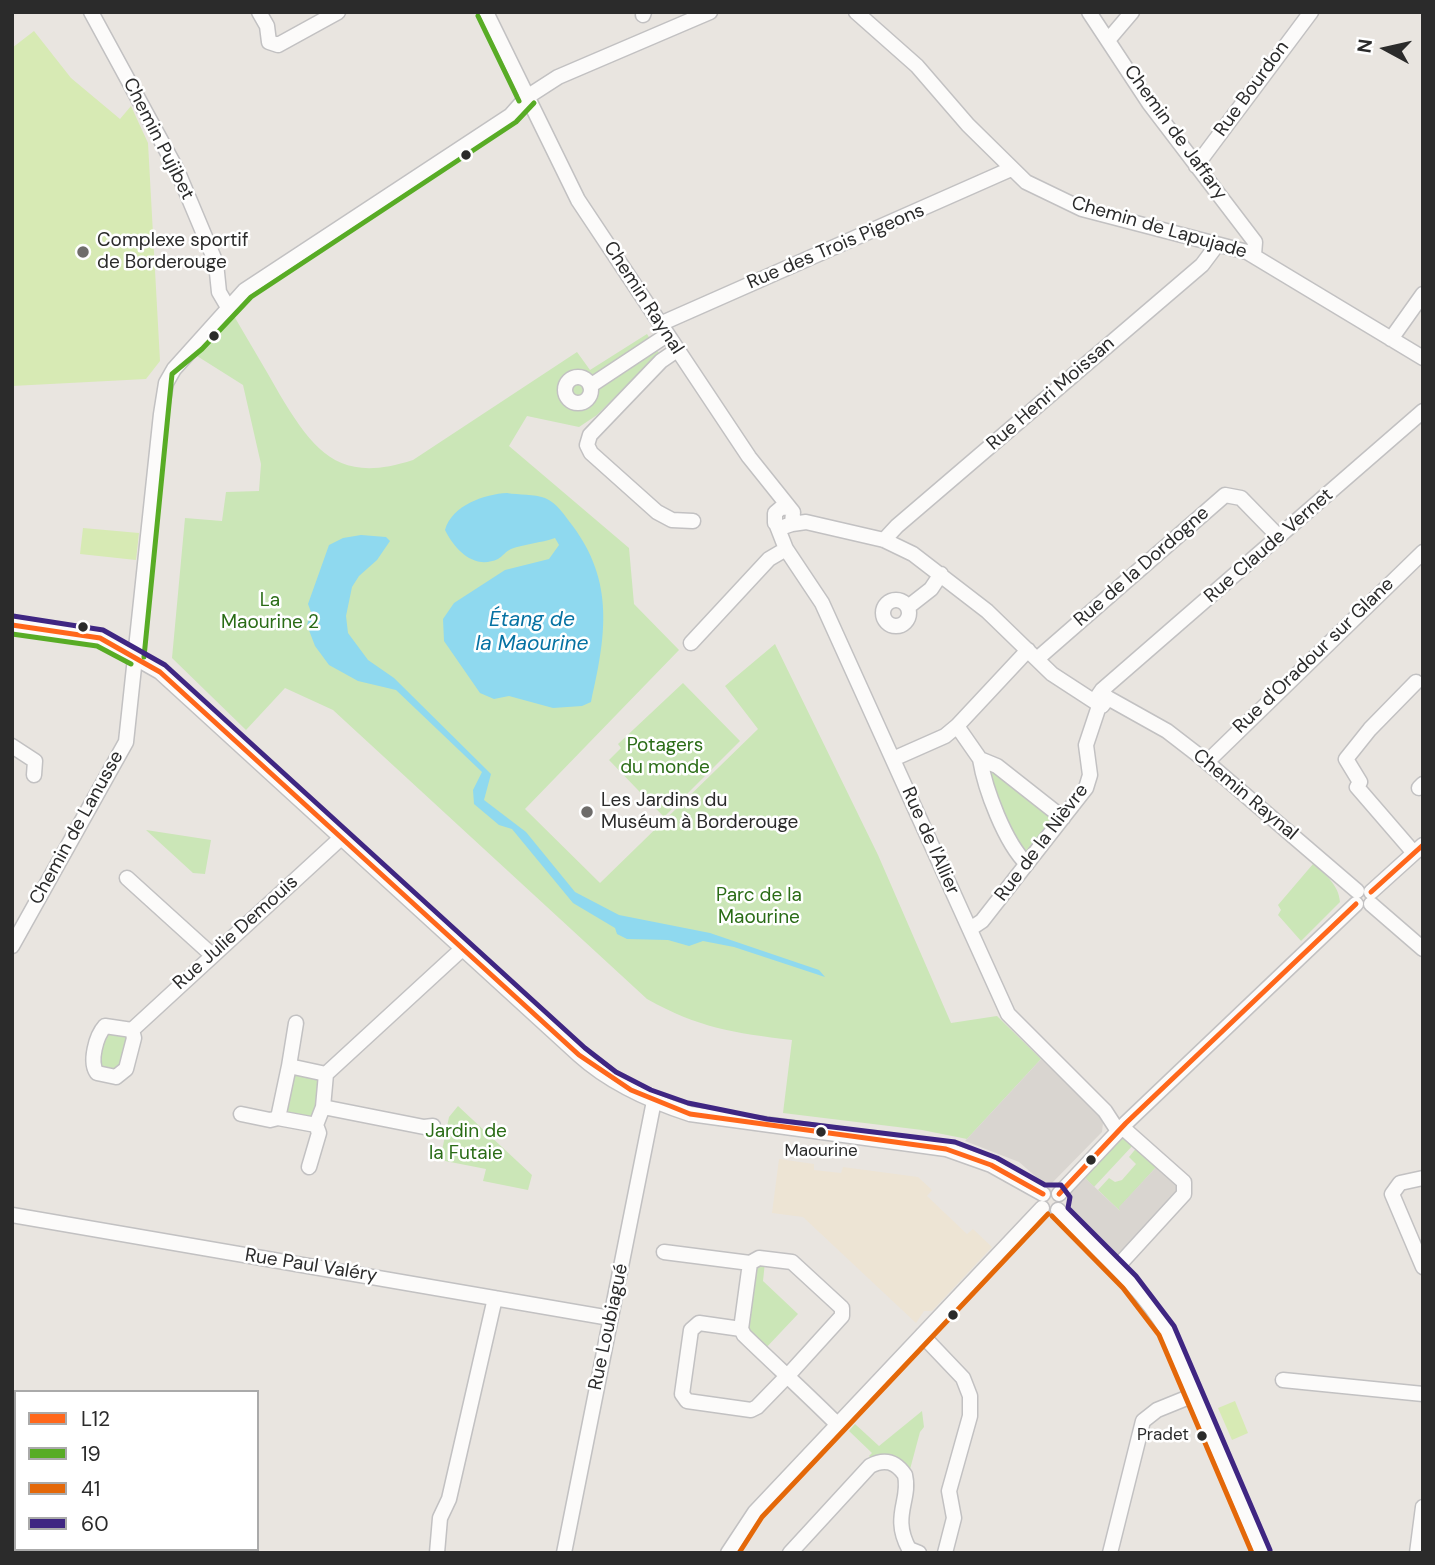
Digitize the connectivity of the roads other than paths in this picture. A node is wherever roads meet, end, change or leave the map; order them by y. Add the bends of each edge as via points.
1 (91, 12) edge
2 (259, 12) edge
3 (338, 12) edge
4 (486, 12) edge
5 (710, 12) edge
6 (856, 12) edge
7 (1089, 12) edge
8 (1132, 12) edge
9 (1311, 12) edge
10 (1109, 39) junction
11 (527, 97) junction
12 (1196, 166) junction
13 (1012, 169) junction
14 (1217, 246) junction
15 (1254, 255) junction
16 (1423, 294) edge
17 (229, 309) junction
18 (663, 329) junction
19 (1391, 339) junction
20 (677, 350) junction
21 (1423, 358) edge
22 (590, 386) dead end
23 (1423, 411) edge
24 (786, 518) junction
25 (693, 521) dead end
26 (1279, 537) junction
27 (884, 540) junction
28 (786, 549) junction
29 (1423, 552) edge
30 (941, 574) junction
31 (908, 607) dead end
32 (12, 625) edge
33 (691, 643) dead end
34 (1032, 655) junction
35 (135, 656) junction
36 (1416, 682) dead end
37 (1102, 699) junction
38 (957, 726) junction
39 (12, 746) edge
40 (893, 759) junction
41 (980, 759) junction
42 (1207, 762) junction
43 (34, 775) dead end
44 (1063, 818) junction
45 (342, 837) junction
46 (1418, 849) edge
47 (1027, 864) junction
48 (127, 878) dead end
49 (1364, 898) junction
50 (970, 929) junction
51 (12, 946) edge
52 (462, 948) junction
53 (1423, 949) edge
54 (212, 955) junction
55 (296, 1023) dead end
56 (132, 1030) dead end
57 (289, 1066) junction
58 (326, 1074) junction
59 (654, 1101) junction
60 (323, 1107) junction
61 (241, 1114) dead end
62 (278, 1118) junction
63 (316, 1125) junction
64 (433, 1126) dead end
65 (1122, 1127) junction
66 (309, 1167) dead end
67 (1423, 1178) edge
68 (1059, 1194) junction
69 (1042, 1201) junction
70 (1058, 1210) junction
71 (12, 1215) edge
72 (1418, 1242) edge
73 (664, 1252) dead end
74 (752, 1261) junction
75 (1118, 1266) junction
76 (1423, 1267) edge
77 (495, 1298) junction
78 (610, 1318) junction
79 (741, 1329) junction
80 (922, 1335) junction
81 (787, 1376) junction
82 (1283, 1380) dead end
83 (1423, 1394) edge
84 (1194, 1395) junction
85 (838, 1425) junction
86 (1423, 1507) edge
87 (437, 1553) edge
88 (564, 1553) edge
89 (728, 1553) edge
90 (790, 1553) edge
91 (919, 1553) edge
92 (945, 1553) edge
93 (1110, 1553) edge
94 (1262, 1553) edge
95 (1418, 1553) edge

1 - 17 street, Chemin Pujibet via 177,170 216,263 219,292
2 - 3 street via 269,42 278,45
4 - 11 street
5 - 11 street, Chemin de Lanusse via 603,57
6 - 13 street, Chemin de Lapujade via 917,66
7 - 10 street, Chemin de Jaffary
8 - 10 street
9 - 12 street, Rue Bourdon
10 - 12 street, Chemin de Jaffary
11 - 17 street, Chemin de Lanusse via 511,115 245,290
11 - 18 street, Chemin Raynal via 578,200
12 - 15 street, Chemin de Jaffary via 1255,242
13 - 14 street, Chemin de Lapujade via 1026,182 1082,208
13 - 18 street, Rue des Trois Pigeons
14 - 15 street, Chemin de Lapujade
14 - 27 street, Rue Henri Moissan via 1202,265
15 - 19 street, Chemin de Lapujade
16 - 19 street
17 - 35 street, Chemin de Lanusse via 162,374
18 - 20 street, Chemin Raynal
18 - 22 street, Rue des Trois Pigeons
19 - 21 street, Chemin de Lapujade
20 - 24 street, Chemin Raynal
20 - 25 street via 590,435 587,445 657,512 672,520
23 - 26 street, Rue Claude Vernet
24 - 27 street, Chemin Raynal
24 - 28 street, Rue de l'Allier
26 - 34 street, Rue de la Dordogne via 1241,498 1225,495
26 - 37 street, Rue Claude Vernet via 1115,681
27 - 30 street, Chemin Raynal
28 - 33 street via 769,559
28 - 40 street, Rue de l'Allier via 822,603
29 - 42 street, Rue d'Oradour sur Glane
30 - 31 street via 917,603
30 - 34 street, Chemin Raynal
32 - 35 street via 100,638
34 - 37 street, Chemin Raynal via 1078,691
34 - 38 street
35 - 45 street via 170,679
35 - 51 street, Chemin de Lanusse via 126,741
36 - 46 street via 1346,759 1360,782 1357,787
37 - 42 street, Chemin Raynal via 1167,731
37 - 44 street, Rue de la Nièvre via 1086,745 1089,782
38 - 40 street
38 - 41 street
39 - 43 street via 36,761
40 - 50 street, Rue de l'Allier
41 - 44 street via 997,766
41 - 47 street via 1015,850
42 - 49 street, Chemin Raynal
44 - 47 street, Rue de la Nièvre
45 - 52 street
45 - 54 street, Rue Julie Demouis
46 - 49 street
47 - 50 street, Rue de la Nièvre via 982,921
48 - 54 street
49 - 53 street, Chemin Raynal
49 - 65 street
50 - 65 street, Rue de l'Allier via 1008,1014
52 - 58 street
52 - 59 street via 585,1061
54 - 56 street, Rue Julie Demouis
55 - 57 street
57 - 58 street
57 - 62 street
58 - 60 street
59 - 69 street via 713,1119 961,1153 1012,1176
59 - 78 street, Rue Loubiagué
60 - 63 street
60 - 64 street
61 - 62 street
62 - 63 street
63 - 66 street via 319,1133
65 - 68 street
65 - 75 street, Rue de l'Allier via 1185,1187 1184,1194
67 - 72 street via 1400,1183 1392,1194
68 - 69 street via 1049,1191
68 - 70 street
69 - 70 street via 1049,1212
69 - 80 street
70 - 75 street
71 - 77 street, Rue Paul Valéry
72 - 76 street
73 - 74 street
74 - 79 street
74 - 81 street via 792,1262 842,1308 842,1316
75 - 84 street via 1147,1298 1167,1331
77 - 78 street, Rue Paul Valéry
77 - 87 street via 449,1499 440,1518
78 - 88 street, Rue Loubiagué
79 - 81 street
79 - 81 street via 699,1323 691,1330 682,1394 687,1401 751,1410
80 - 85 street
80 - 92 street via 963,1378 970,1396 970,1416 948,1492 954,1518
81 - 85 street
82 - 83 street
84 - 93 street via 1148,1415 1138,1432
84 - 94 street
85 - 89 street via 755,1512
86 - 95 street
90 - 91 street via 870,1466 884,1461 898,1466 905,1475 900,1517 909,1549

